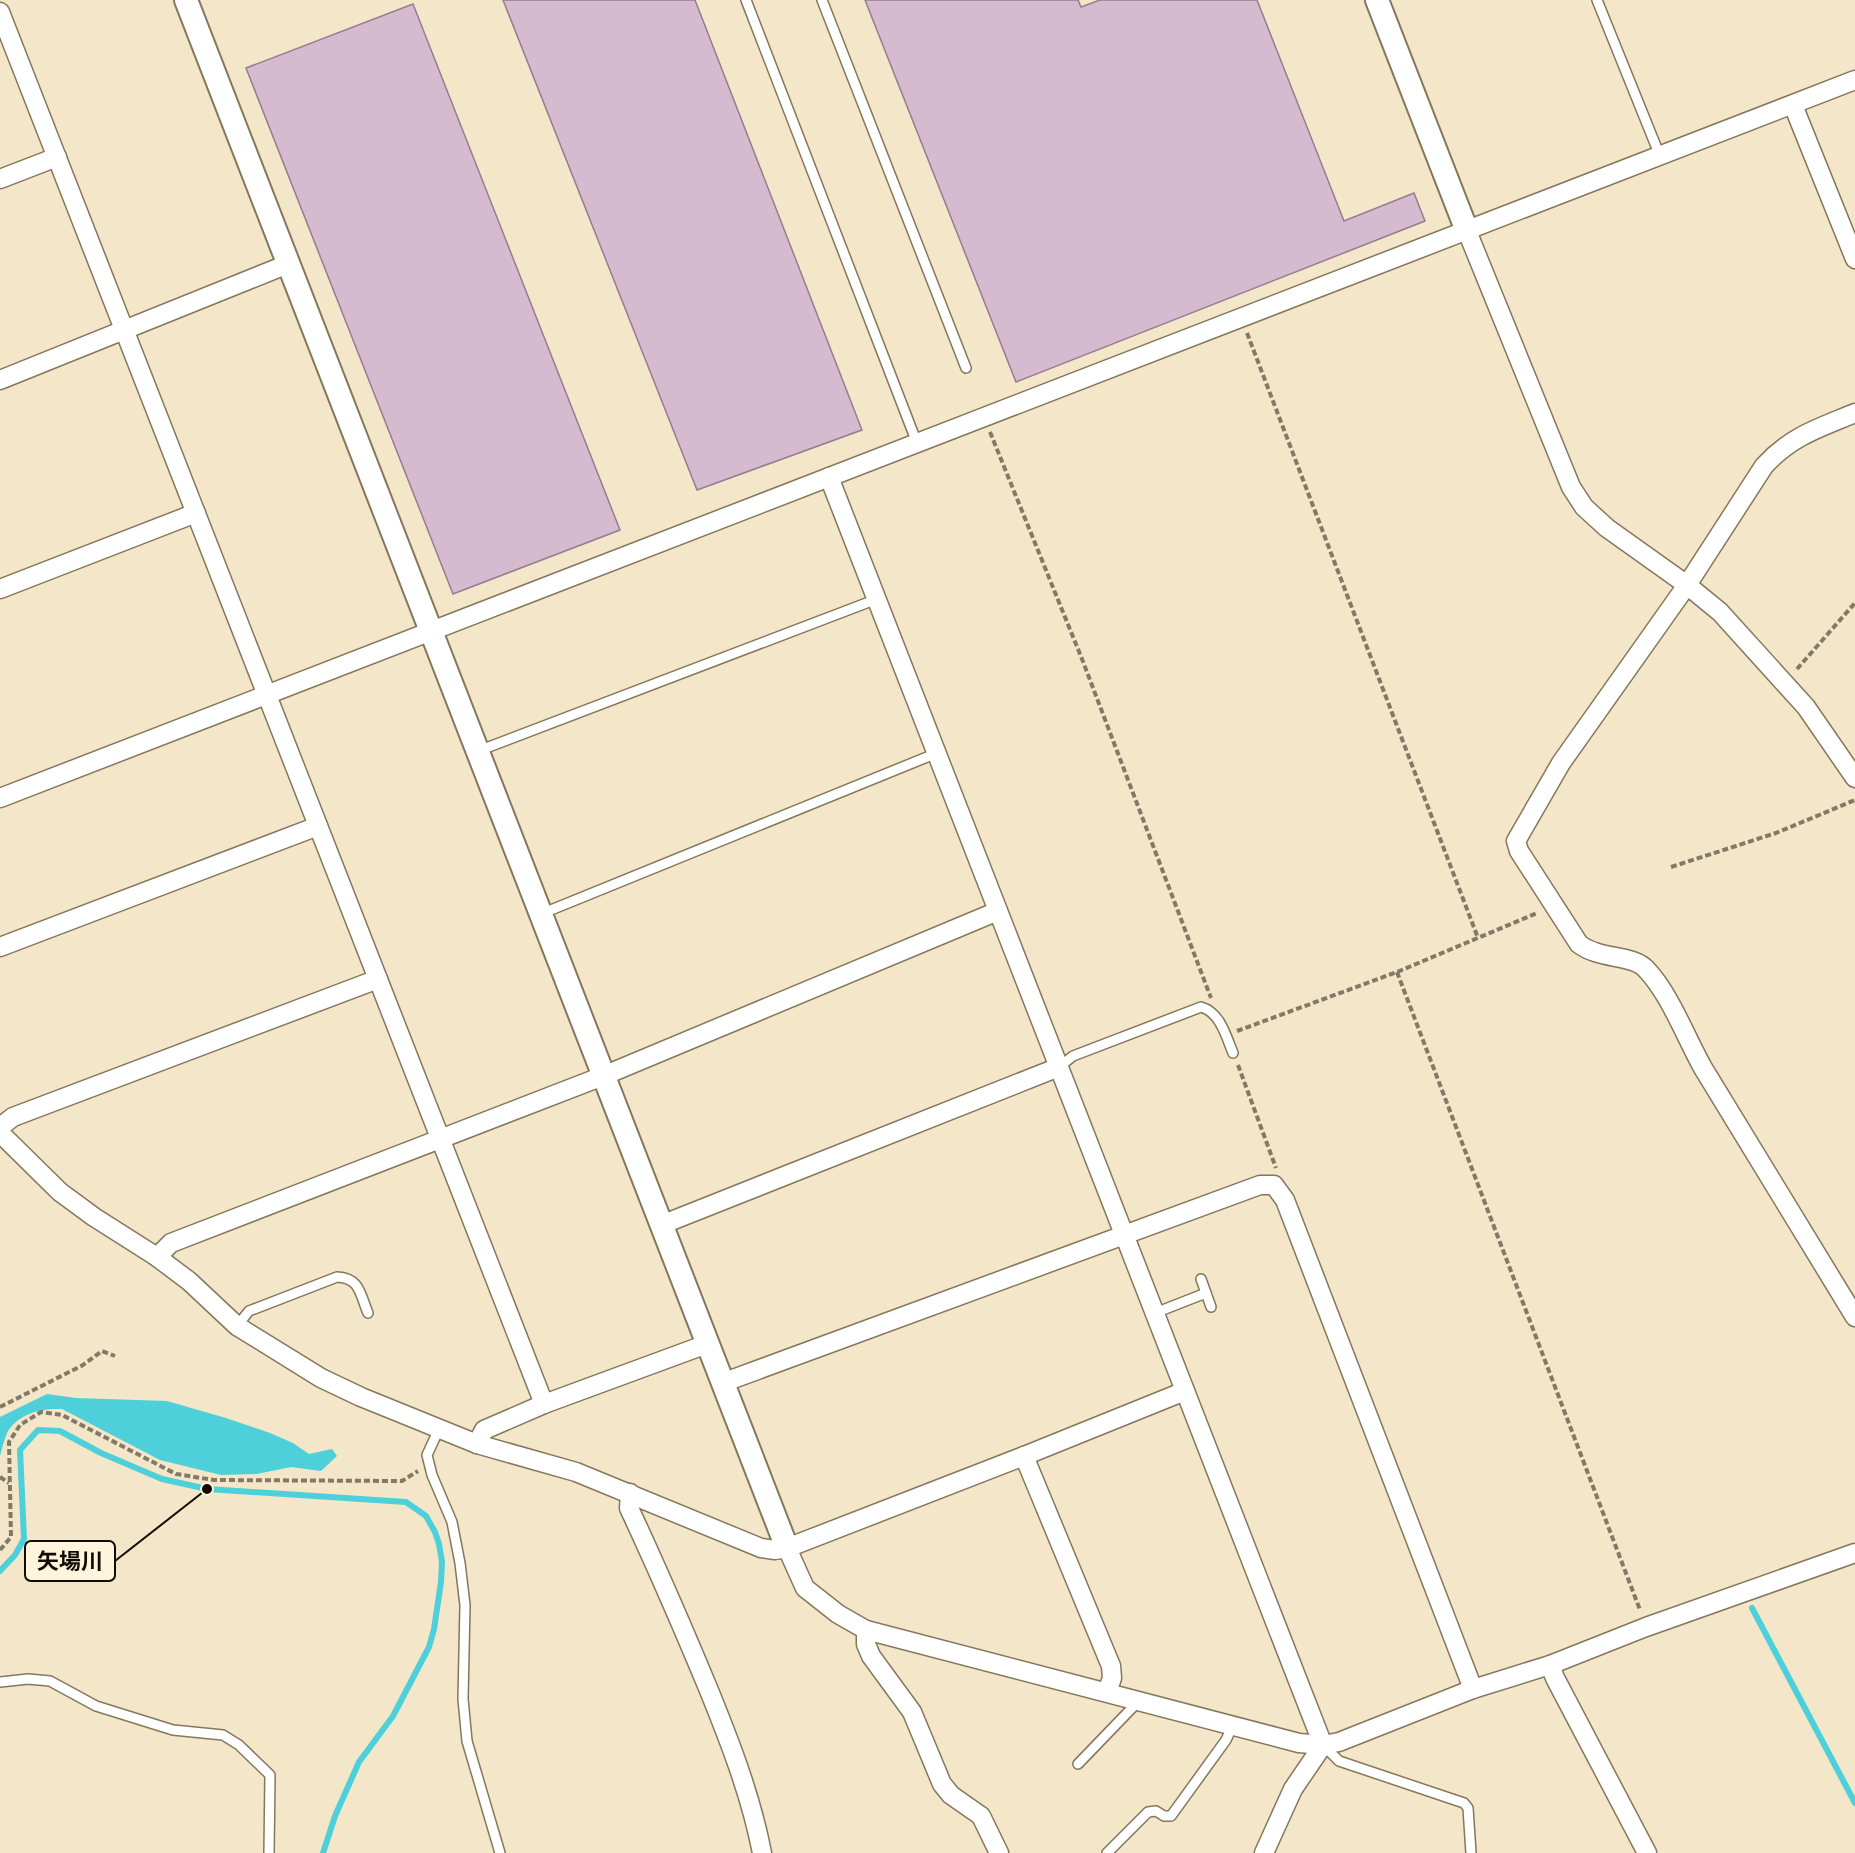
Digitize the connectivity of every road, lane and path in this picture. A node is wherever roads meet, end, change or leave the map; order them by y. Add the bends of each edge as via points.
1 (186, 0) edge
2 (746, 0) edge
3 (822, 0) edge
4 (1377, 0) edge
5 (1597, 0) edge
6 (0, 12) edge
7 (1855, 81) edge
8 (1793, 105) junction
9 (1660, 156) junction
10 (57, 157) junction
11 (0, 178) edge
12 (1849, 225) edge
13 (1467, 231) junction
14 (1855, 260) edge
15 (288, 264) junction
16 (1241, 318) junction
17 (125, 330) junction
18 (966, 368) dead end
19 (0, 381) edge
20 (1855, 413) edge
21 (984, 417) junction
22 (917, 443) junction
23 (829, 477) junction
24 (196, 513) junction
25 (1687, 585) junction
26 (0, 590) edge
27 (877, 599) junction
28 (1855, 603) edge
29 (431, 631) junction
30 (1784, 683) junction
31 (267, 695) junction
32 (477, 752) junction
33 (937, 753) junction
34 (1855, 778) edge
35 (0, 798) edge
36 (1855, 800) edge
37 (318, 825) junction
38 (1671, 867) dead end
39 (1553, 903) junction
40 (998, 911) junction
41 (541, 914) junction
42 (1478, 938) junction
43 (0, 947) edge
44 (1397, 972) junction
45 (378, 980) junction
46 (1209, 1009) junction
47 (1226, 1036) junction
48 (1233, 1053) joint
49 (1059, 1067) junction
50 (603, 1076) junction
51 (0, 1127) edge
52 (0, 1133) edge
53 (440, 1138) junction
54 (1274, 1185) junction
55 (661, 1225) junction
56 (1124, 1234) junction
57 (157, 1257) junction
58 (1201, 1279) dead end
59 (1206, 1293) junction
60 (1211, 1307) dead end
61 (368, 1313) dead end
62 (1155, 1313) junction
63 (1855, 1317) edge
64 (237, 1326) junction
65 (707, 1344) junction
66 (115, 1356) dead end
67 (722, 1383) junction
68 (1185, 1391) junction
69 (544, 1404) junction
70 (0, 1407) edge
71 (439, 1429) junction
72 (477, 1444) junction
73 (1024, 1456) junction
74 (429, 1465) junction
75 (0, 1477) edge
76 (10, 1484) junction
77 (630, 1493) junction
78 (787, 1548) junction
79 (0, 1550) edge
80 (1855, 1553) edge
81 (1646, 1627) junction
82 (866, 1630) junction
83 (1550, 1665) junction
84 (0, 1682) edge
85 (1473, 1689) junction
86 (1107, 1692) junction
87 (1135, 1699) junction
88 (1233, 1725) junction
89 (1323, 1745) junction
90 (1078, 1764) dead end
91 (269, 1853) edge
92 (500, 1853) edge
93 (762, 1853) edge
94 (999, 1853) edge
95 (1107, 1853) edge
96 (1264, 1853) edge
97 (1471, 1853) edge
98 (1647, 1853) edge

1 - 15 street
2 - 22 lane
3 - 18 lane
4 - 13 street
5 - 9 lane
6 - 10 street
7 - 8 street
8 - 9 street
8 - 12 street
9 - 13 street
10 - 11 street
10 - 17 street
12 - 14 street
13 - 16 street
13 - 25 street via 1571,487 1584,507 1607,528
15 - 17 street
15 - 29 street
16 - 21 street
16 - 42 path
17 - 19 street
17 - 24 street
20 - 25 street via 1791,441 1778,451 1764,466
21 - 22 street
21 - 46 path via 1211,996
22 - 23 street
23 - 27 street
23 - 29 street
24 - 26 street
24 - 31 street
25 - 30 street via 1720,612
25 - 39 street via 1562,763 1516,841
27 - 32 lane
27 - 33 street
28 - 30 path
29 - 31 street
29 - 32 street
30 - 34 street via 1806,707
31 - 35 street
31 - 37 street
32 - 41 street
33 - 40 street
33 - 41 lane
36 - 38 path via 1776,833
37 - 43 street
37 - 45 street
39 - 42 path
39 - 63 street via 1570,933 1588,951 1636,962 1651,976
40 - 49 street
40 - 50 street
41 - 50 street
42 - 44 path
44 - 47 path
44 - 81 path
45 - 51 street via 13,1117
45 - 53 street
46 - 47 lane
46 - 49 lane via 1201,1007 1073,1056
47 - 48 lane
48 - 54 path via 1275,1163
49 - 55 street
49 - 56 street
50 - 53 street
50 - 55 street
52 - 57 street via 60,1192
53 - 57 street via 171,1243
53 - 69 street
54 - 56 street via 1260,1185
54 - 85 street via 1285,1200
55 - 65 street
56 - 62 street
56 - 67 street
57 - 64 street
58 - 59 lane
59 - 60 lane
59 - 62 lane
61 - 64 lane via 356,1283 337,1276 249,1311
62 - 68 street
64 - 71 street via 321,1378
65 - 67 street
65 - 69 street
66 - 70 path via 102,1351 83,1365
67 - 78 street
68 - 73 street
68 - 89 street
69 - 72 street via 484,1430
71 - 72 street
71 - 74 lane via 427,1455
72 - 77 street via 576,1472
73 - 78 street
73 - 86 street via 1111,1666
74 - 76 path via 402,1481 214,1480 176,1474 62,1415 41,1412 20,1425 9,1442
74 - 92 lane via 452,1522 460,1563 465,1605 467,1741
75 - 76 path
76 - 79 path via 11,1537
77 - 78 street via 761,1548
77 - 93 street via 629,1508 734,1753
78 - 82 street via 805,1588
80 - 81 street
81 - 83 street
82 - 86 street
82 - 94 street via 866,1644 912,1712 942,1784 981,1816
83 - 85 street
83 - 98 street
84 - 91 lane via 28,1678 50,1681 96,1706 173,1730 223,1735 239,1744 270,1775
85 - 89 street
86 - 87 street
87 - 88 street
87 - 90 lane
88 - 89 street via 1299,1743
88 - 95 lane via 1171,1816 1148,1812
89 - 96 street via 1293,1789
89 - 97 lane via 1339,1761 1464,1803 1468,1808

